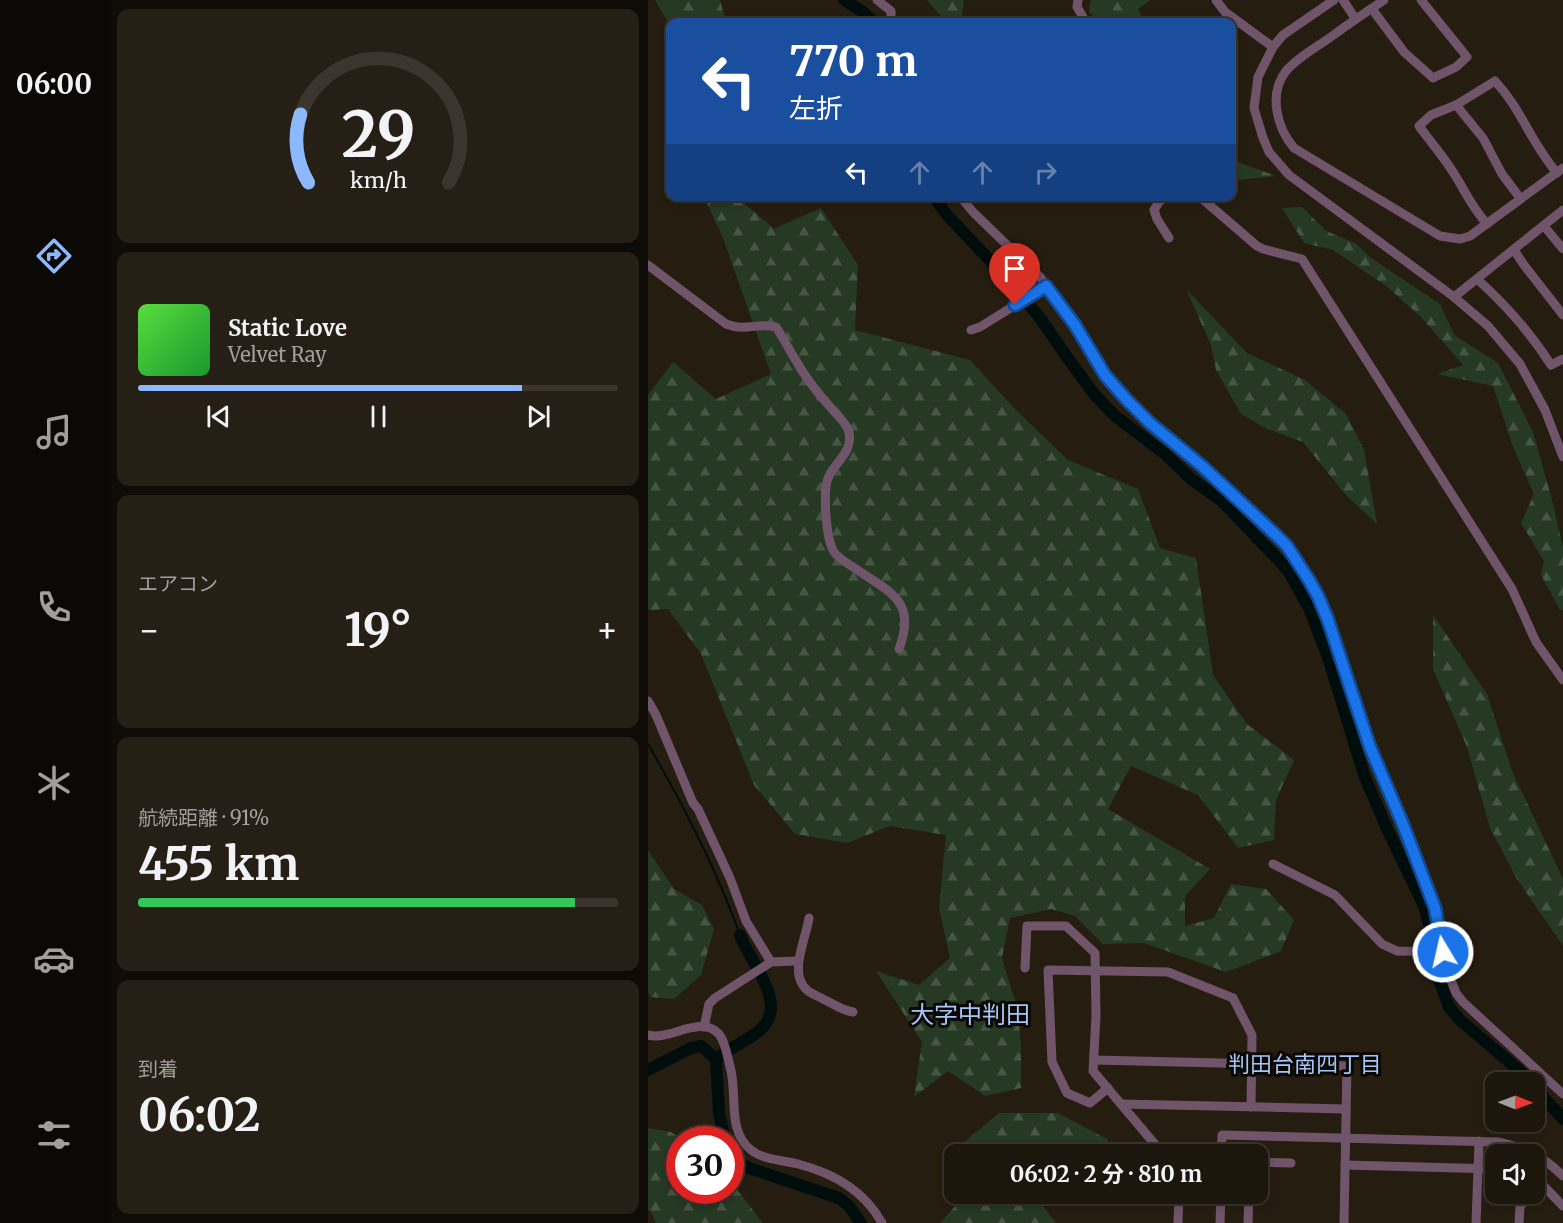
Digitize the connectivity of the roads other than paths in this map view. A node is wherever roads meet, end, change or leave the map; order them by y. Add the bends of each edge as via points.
1 (877, 0) edge
2 (1078, 0) edge
3 (1216, 0) edge
4 (1334, 0) edge
5 (1343, 0) edge
6 (1384, 0) edge
7 (1420, 0) edge
8 (1372, 9) junction
9 (891, 18) edge
10 (1084, 18) edge
11 (1233, 18) edge
12 (1355, 18) junction
13 (1236, 20) edge
14 (1273, 47) junction
15 (1456, 105) junction
16 (1560, 171) edge
17 (1520, 198) junction
18 (964, 201) edge
19 (1160, 201) edge
20 (1205, 201) edge
21 (1563, 210) edge
22 (1487, 224) junction
23 (1544, 226) junction
24 (1169, 238) dead end
25 (1563, 249) edge
26 (1514, 250) junction
27 (648, 265) edge
28 (1477, 279) junction
29 (1046, 286) junction
30 (1454, 297) junction
31 (1563, 315) edge
32 (971, 330) dead end
33 (1563, 359) edge
34 (1563, 457) edge
35 (898, 649) dead end
36 (1563, 680) edge
37 (648, 701) edge
38 (1273, 864) dead end
39 (809, 918) dead end
40 (1437, 952) junction
41 (797, 961) junction
42 (771, 962) junction
43 (1025, 968) dead end
44 (1095, 971) junction
45 (853, 1012) dead end
46 (704, 1027) junction
47 (648, 1035) edge
48 (1094, 1060) junction
49 (1252, 1063) junction
50 (1108, 1088) junction
51 (1563, 1094) edge
52 (1121, 1104) junction
53 (1251, 1107) junction
54 (1346, 1109) junction
55 (1346, 1137) junction
56 (1479, 1141) junction
57 (1155, 1144) edge
58 (1222, 1144) edge
59 (1268, 1162) edge
60 (1291, 1163) dead end
61 (1345, 1165) junction
62 (1477, 1168) junction
63 (1485, 1168) edge
64 (1563, 1176) edge
65 (1545, 1186) edge
66 (1179, 1204) edge
67 (1221, 1204) edge
68 (1249, 1204) edge
69 (1522, 1204) edge
70 (1563, 1206) edge
71 (882, 1223) edge
72 (1178, 1223) edge
73 (1220, 1223) edge
74 (1248, 1223) edge
75 (1344, 1223) edge
76 (1476, 1223) edge
77 (1519, 1223) edge

1 - 9 street via 891,11
2 - 10 street via 1077,7
3 - 11 street
4 - 14 street via 1283,35
5 - 12 street
6 - 8 street
7 - 8 street via 1467,57 1432,78 1404,52
8 - 12 street
12 - 22 street via 1285,73 1276,105 1286,139 1306,156 1440,236 1460,239
13 - 14 street
14 - 30 street via 1258,76 1254,108 1269,152 1289,175
15 - 16 street via 1495,81 1517,108 1534,144
15 - 17 street via 1483,138
15 - 22 street via 1431,115 1419,126
16 - 17 street
17 - 22 street
18 - 29 street
19 - 24 street via 1154,210
20 - 36 street via 1257,246 1302,260 1512,589 1536,642
21 - 23 street
23 - 25 street
23 - 26 street
26 - 28 street
26 - 31 street
27 - 35 street via 726,324 737,328 776,327 806,376 849,431 846,453 828,477 826,525 834,551 902,604 905,615
28 - 30 street
28 - 33 street via 1519,321 1551,365
29 - 32 street
29 - 40 street via 1105,375 1125,398 1277,536 1309,580 1328,620 1370,747 1435,908
30 - 34 street via 1488,326 1520,363 1545,410
37 - 42 street via 746,921
38 - 40 street via 1335,895 1390,949
39 - 41 street
40 - 51 street via 1463,1002
41 - 42 street
41 - 45 street via 807,990
42 - 46 street via 715,998 709,1004
43 - 44 street via 1027,926 1066,926 1095,953
44 - 48 street
44 - 49 street via 1168,972 1233,998 1252,1035
44 - 50 street via 1048,970 1052,1062 1066,1094 1090,1103
46 - 47 street via 661,1037
46 - 71 street via 718,1033 723,1041 743,1143 767,1158 798,1164 849,1185
48 - 49 street
48 - 50 street via 1093,1071
49 - 53 street
49 - 54 street via 1347,1066
50 - 52 street
52 - 53 street
52 - 57 street
53 - 54 street
54 - 55 street
55 - 56 street
55 - 58 street via 1222,1135
55 - 61 street
56 - 62 street
56 - 64 street via 1518,1146 1539,1155
59 - 60 street
61 - 62 street
61 - 75 street
62 - 63 street
62 - 76 street
65 - 70 street
66 - 72 street
67 - 73 street
68 - 74 street
69 - 77 street

